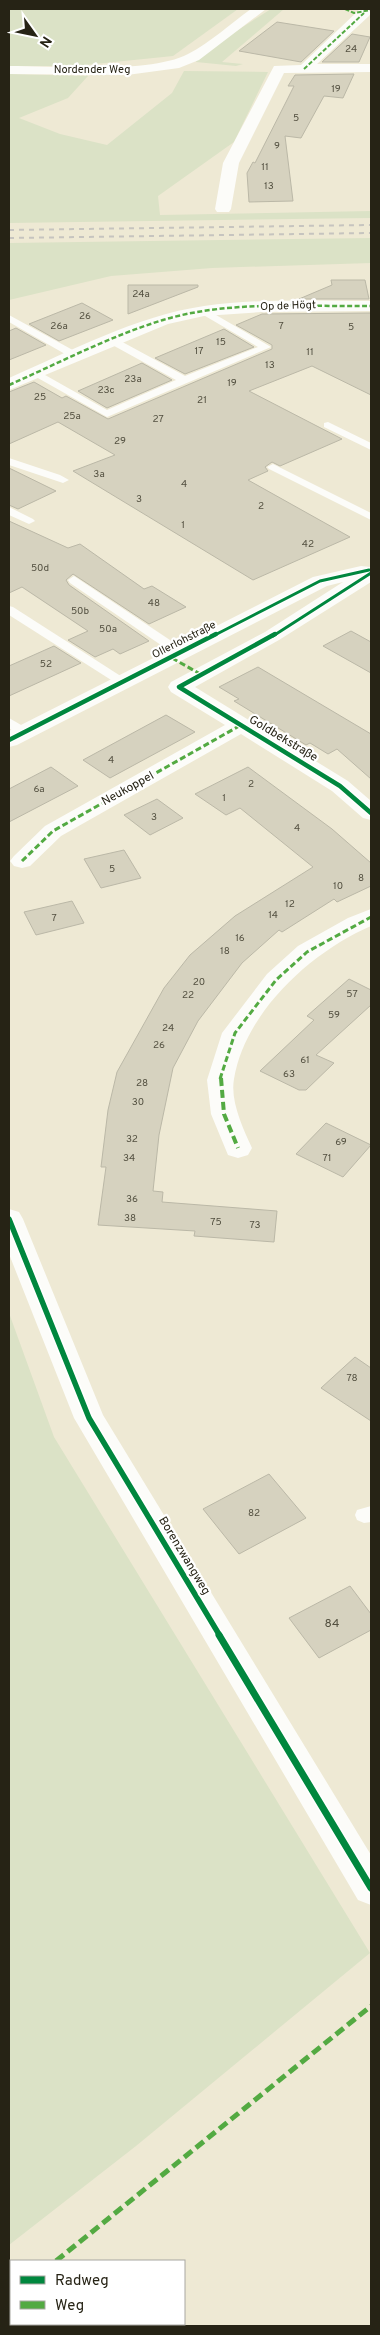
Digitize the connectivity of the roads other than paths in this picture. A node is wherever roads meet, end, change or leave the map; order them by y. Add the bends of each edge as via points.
1 (259, 9) edge
2 (345, 9) edge
3 (367, 12) edge
4 (371, 68) edge
5 (304, 69) junction
6 (9, 70) edge
7 (223, 209) dead end
8 (371, 306) edge
9 (204, 311) junction
10 (9, 318) edge
11 (111, 340) junction
12 (76, 356) junction
13 (34, 373) junction
14 (184, 380) junction
15 (9, 385) edge
16 (328, 425) dead end
17 (371, 448) edge
18 (9, 461) edge
19 (273, 467) dead end
20 (63, 480) dead end
21 (9, 510) edge
22 (371, 517) edge
23 (29, 521) dead end
24 (371, 571) edge
25 (74, 580) dead end
26 (9, 610) edge
27 (181, 653) junction
28 (124, 682) junction
29 (179, 687) joint
30 (241, 725) junction
31 (14, 732) edge
32 (371, 813) edge
33 (22, 861) dead end
34 (371, 917) edge
35 (238, 1148) dead end
36 (9, 1219) edge
37 (371, 1888) edge

1 - 6 street, Nordender Weg via 194,56 174,65 127,71
2 - 3 street
3 - 5 street
4 - 5 street
5 - 7 street via 279,69 231,163
8 - 9 street, Op de Högt
9 - 11 street, Op de Högt via 164,320
9 - 14 lane via 266,347
10 - 12 lane
11 - 12 street, Op de Högt
11 - 14 lane
12 - 13 street, Op de Högt
13 - 14 lane via 106,414
13 - 15 street, Op de Högt
16 - 17 lane
18 - 20 lane via 21,468
19 - 22 lane
21 - 23 lane
24 - 27 street, Ollerlohstraße via 320,581
24 - 29 street, Ollerlohstraße via 272,636
25 - 27 lane
26 - 28 lane
27 - 28 street, Ollerlohstraße
28 - 31 street, Ollerlohstraße
29 - 30 street, Goldbekstraße
30 - 32 street, Goldbekstraße via 340,786
30 - 33 street, Neukoppel via 53,831
34 - 35 street via 356,922 307,952 276,980 235,1032 220,1080 224,1114
36 - 37 street, Borenzwangweg via 90,1418

